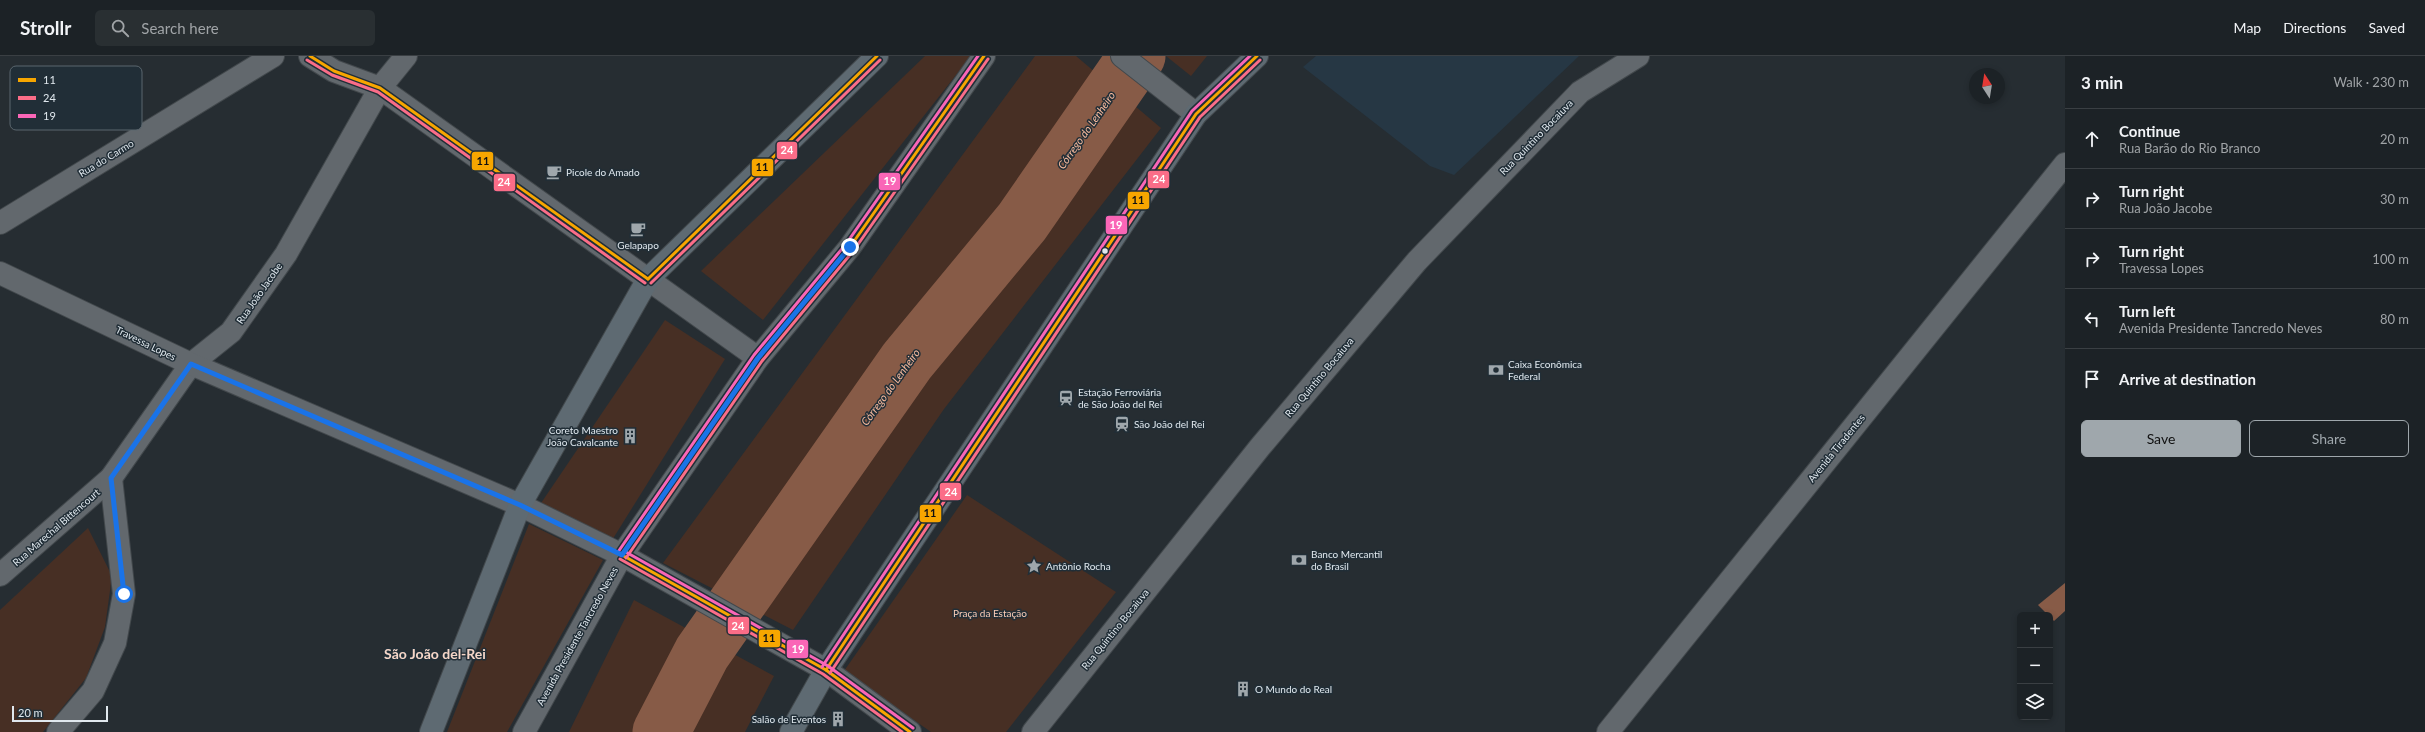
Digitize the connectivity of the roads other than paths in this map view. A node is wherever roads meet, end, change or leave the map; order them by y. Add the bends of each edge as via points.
1 (273, 56) edge
2 (310, 56) edge
3 (406, 56) edge
4 (877, 56) edge
5 (984, 56) edge
6 (1122, 56) edge
7 (1638, 56) edge
8 (1251, 59) edge
9 (380, 88) junction
10 (1196, 114) junction
11 (2065, 164) edge
12 (0, 223) edge
13 (0, 273) edge
14 (648, 279) junction
15 (758, 358) junction
16 (191, 364) junction
17 (111, 478) junction
18 (520, 505) junction
19 (622, 555) junction
20 (0, 575) edge
21 (826, 670) junction
22 (58, 732) edge
23 (432, 732) edge
24 (524, 732) edge
25 (791, 732) edge
26 (910, 732) edge
27 (1033, 732) edge
28 (1608, 732) edge

1 - 12 street, Rua do Carmo
2 - 9 street via 334,71
3 - 9 street, Rua João Jacobe
4 - 14 highway
5 - 15 main road, Avenida Presidente Tancredo Neves via 850,247
6 - 10 street
7 - 27 street, Rua Quintino Bocaiuva via 1580,92 1417,261 1260,447
8 - 10 highway
9 - 14 street
9 - 16 street, Rua João Jacobe via 286,254 231,332
10 - 21 highway
11 - 28 street, Avenida Tiradentes
13 - 16 street, Travessa Lopes
14 - 15 street
14 - 18 highway
15 - 19 main road, Avenida Presidente Tancredo Neves
16 - 17 street, Rua João Jacobe
16 - 18 street, Travessa Lopes
17 - 20 street, Rua Marechal Bittencourt
17 - 22 street via 124,594 115,643 93,691
18 - 19 street, Travessa Lopes
18 - 23 highway
19 - 21 main road
19 - 24 street, Avenida Presidente Tancredo Neves
21 - 25 highway
21 - 26 street

